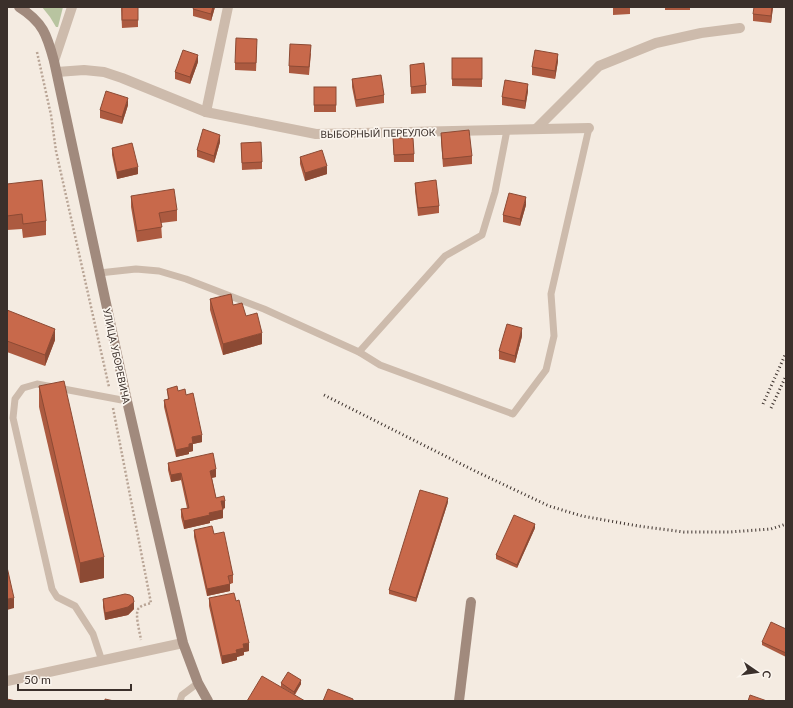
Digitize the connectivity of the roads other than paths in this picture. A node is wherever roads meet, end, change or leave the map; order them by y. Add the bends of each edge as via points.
1 (19, 7) edge
2 (72, 7) edge
3 (228, 7) edge
4 (740, 28) dead end
5 (54, 61) junction
6 (57, 72) junction
7 (206, 112) junction
8 (589, 128) joint
9 (536, 129) junction
10 (507, 130) junction
11 (99, 273) junction
12 (359, 352) junction
13 (127, 401) junction
14 (471, 602) dead end
15 (183, 643) junction
16 (102, 661) junction
17 (7, 681) edge
18 (198, 683) junction
19 (180, 701) edge
20 (208, 701) edge
21 (459, 701) edge

1 - 5 main road, УЛИЦА УБОРЕВИЧА via 32,15 46,34
2 - 5 street
3 - 7 street
4 - 9 street via 656,43 599,66
5 - 6 main road, УЛИЦА УБОРЕВИЧА
6 - 7 street, ВЫБОРНЫЙ ПЕРЕУЛОК via 104,72
6 - 11 main road, УЛИЦА УБОРЕВИЧА
7 - 10 street, ВЫБОРНЫЙ ПЕРЕУЛОК via 316,134
8 - 9 street, ВЫБОРНЫЙ ПЕРЕУЛОК
8 - 12 lane via 551,294 554,336 546,370 513,414 380,365
9 - 10 street, ВЫБОРНЫЙ ПЕРЕУЛОК
10 - 12 lane via 495,192 482,235 445,256
11 - 12 lane via 136,269 159,271 186,279 264,309
11 - 13 main road, УЛИЦА УБОРЕВИЧА
13 - 15 main road, УЛИЦА УБОРЕВИЧА
13 - 16 lane via 37,384 23,388 15,399 13,418 52,589 57,598 75,606 93,634
14 - 21 main road
15 - 16 street
15 - 18 main road, УЛИЦА УБОРЕВИЧА
16 - 17 street
18 - 19 lane via 182,695
18 - 20 main road, УЛИЦА УБОРЕВИЧА

